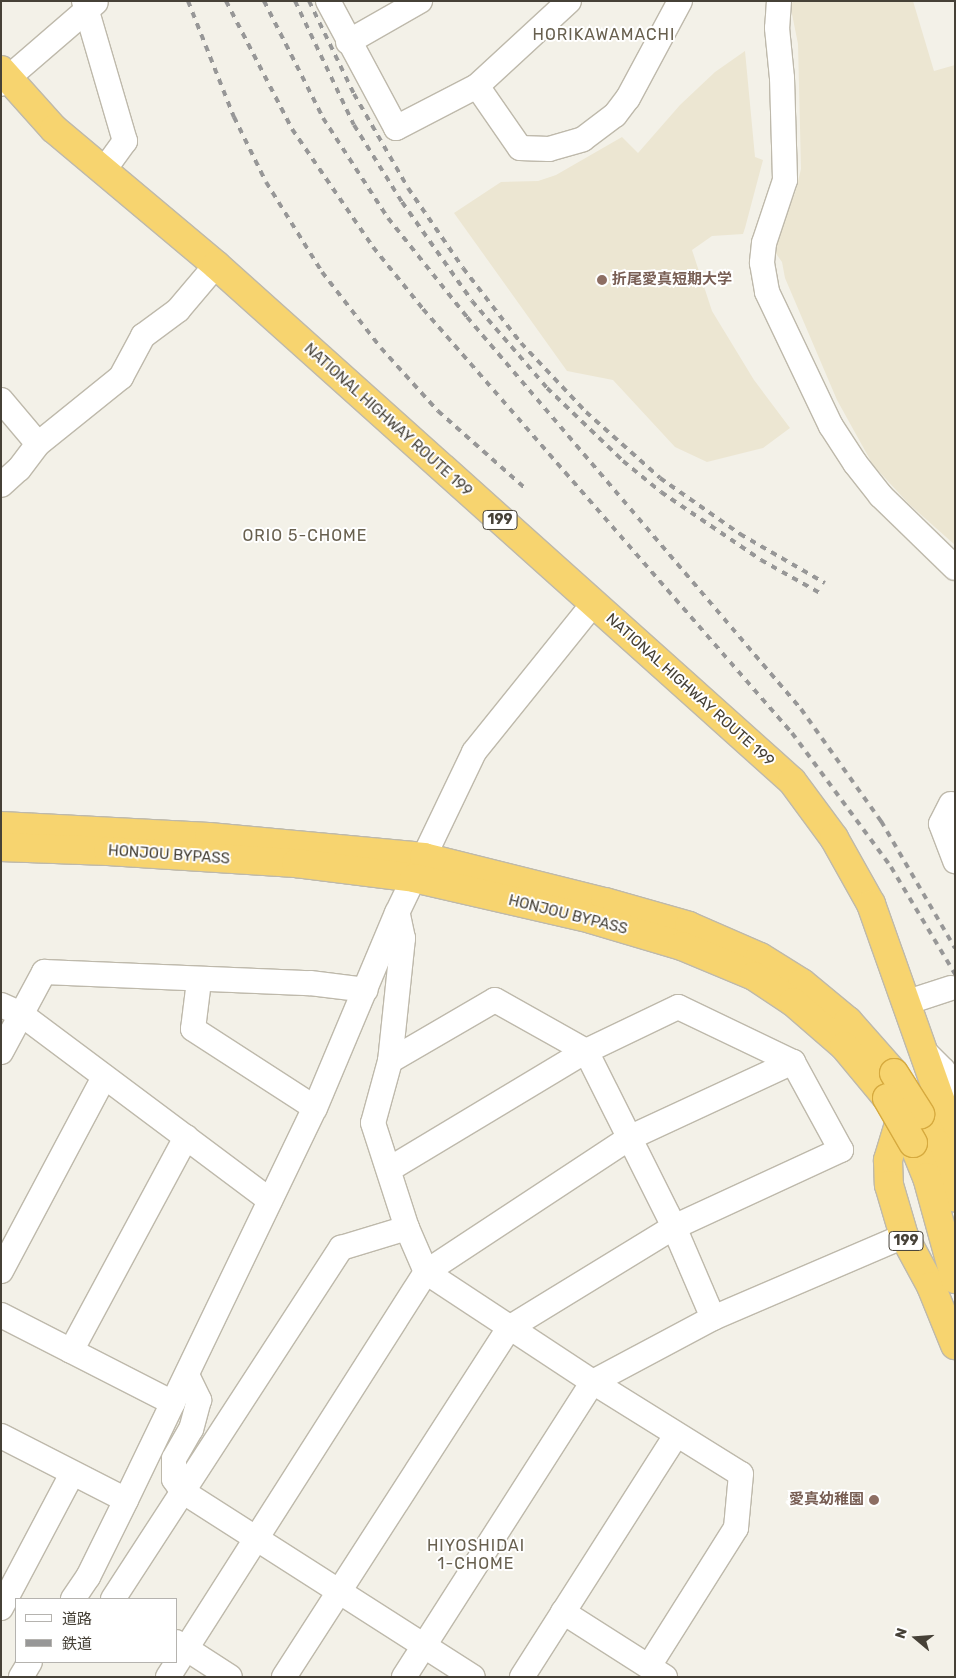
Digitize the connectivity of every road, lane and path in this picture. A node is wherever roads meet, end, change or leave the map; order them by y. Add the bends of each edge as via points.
1 (328, 1) edge
2 (420, 1) edge
3 (568, 1) edge
4 (680, 1) edge
5 (779, 1) edge
6 (89, 3) edge
7 (348, 42) junction
8 (3, 77) edge
9 (478, 86) junction
10 (103, 171) junction
11 (216, 265) junction
12 (1, 400) edge
13 (38, 444) junction
14 (1, 485) edge
15 (955, 568) edge
16 (593, 604) junction
17 (953, 805) edge
18 (1, 826) edge
19 (1, 847) edge
20 (955, 861) edge
21 (419, 867) junction
22 (397, 913) junction
23 (199, 981) junction
24 (951, 988) dead end
25 (366, 990) junction
26 (905, 1003) junction
27 (11, 1010) edge
28 (916, 1039) junction
29 (586, 1051) junction
30 (1, 1052) edge
31 (390, 1061) junction
32 (793, 1062) junction
33 (104, 1077) junction
34 (891, 1086) junction
35 (955, 1092) edge
36 (315, 1108) junction
37 (186, 1137) junction
38 (906, 1137) junction
39 (629, 1138) junction
40 (955, 1141) edge
41 (390, 1169) junction
42 (955, 1197) edge
43 (270, 1200) junction
44 (674, 1227) junction
45 (407, 1228) junction
46 (904, 1236) junction
47 (1, 1271) edge
48 (426, 1272) junction
49 (955, 1279) edge
50 (1, 1315) edge
51 (713, 1318) junction
52 (509, 1328) junction
53 (955, 1345) edge
54 (71, 1351) junction
55 (187, 1375) junction
56 (593, 1382) junction
57 (173, 1403) junction
58 (676, 1435) junction
59 (1, 1436) edge
60 (72, 1474) junction
61 (182, 1491) junction
62 (126, 1500) junction
63 (257, 1540) junction
64 (340, 1594) junction
65 (74, 1598) edge
66 (115, 1598) edge
67 (1, 1608) edge
68 (564, 1612) junction
69 (181, 1645) edge
70 (424, 1645) junction
71 (29, 1663) edge
72 (174, 1663) edge
73 (657, 1672) edge
74 (20, 1677) edge
75 (168, 1677) edge
76 (230, 1677) edge
77 (284, 1677) edge
78 (404, 1677) edge
79 (473, 1677) edge
80 (522, 1677) edge

1 - 7 street
2 - 7 street
3 - 9 street
4 - 9 street via 628,98 615,115 583,139 549,149 520,148
5 - 15 street via 777,28 785,180 764,243 762,263 767,292 831,426 856,463 881,496
6 - 8 street
6 - 10 street via 125,141
7 - 9 street via 396,128
8 - 10 highway, NATIONAL HIGHWAY ROUTE 199 / 199 via 54,129
10 - 11 highway, NATIONAL HIGHWAY ROUTE 199 / 199
11 - 13 street via 178,310 143,336 121,377
11 - 16 highway, NATIONAL HIGHWAY ROUTE 199 / 199
12 - 13 street
13 - 14 street via 19,469
16 - 21 street via 474,752
16 - 26 highway, NATIONAL HIGHWAY ROUTE 199 / 199 via 792,781 854,869 871,904
17 - 20 street via 941,824
18 - 21 highway, HONJOU BYPASS / 199 via 209,838
19 - 21 highway, HONJOU BYPASS / 199
21 - 22 street
21 - 34 highway, HONJOU BYPASS / 199 via 682,946 754,976 793,1002
22 - 25 street
22 - 31 street via 403,938
23 - 25 street via 310,983
23 - 27 street via 44,972
23 - 36 street via 193,1029
24 - 26 street
25 - 36 street
26 - 28 highway, NATIONAL HIGHWAY ROUTE 199 / 199
27 - 30 street
27 - 33 street
28 - 35 street via 943,1070
28 - 38 highway, NATIONAL HIGHWAY ROUTE 199 / 199
28 - 40 highway, NATIONAL HIGHWAY ROUTE 199 / 199
29 - 31 street via 495,1000
29 - 32 street via 678,1007
29 - 39 street
29 - 41 street
31 - 41 street via 373,1123
32 - 39 street
32 - 44 street via 841,1150
33 - 37 street
33 - 47 street
34 - 38 highway, HONJOU BYPASS / 199, bridge
34 - 42 highway, HONJOU BYPASS / 199, bridge via 920,1114 936,1142
36 - 43 street
37 - 43 street
37 - 54 street
38 - 46 highway, NATIONAL HIGHWAY ROUTE 199 / 199 via 890,1148 887,1173
38 - 49 highway, HONJOU BYPASS / 199 via 934,1200
39 - 44 street
39 - 48 street
41 - 45 street
43 - 55 street
44 - 51 street
44 - 52 street
45 - 48 street
45 - 61 street via 341,1248
46 - 51 street
46 - 53 highway, NATIONAL HIGHWAY ROUTE 199 / 199 via 931,1286
48 - 52 street
48 - 63 street
50 - 54 street
51 - 56 street
52 - 56 street
52 - 64 street
54 - 57 street
55 - 57 street
55 - 61 street via 199,1400 191,1428 174,1459 174,1479
56 - 58 street
56 - 70 street
57 - 62 street
58 - 68 street
58 - 73 street via 741,1474 736,1528
59 - 60 street
60 - 62 street
60 - 67 street
61 - 63 street
61 - 66 street
62 - 65 street via 88,1577
63 - 64 street
63 - 69 street
64 - 70 street
64 - 77 street
68 - 73 street
68 - 80 street
69 - 76 street
70 - 78 street
70 - 79 street
71 - 74 street
72 - 75 street

